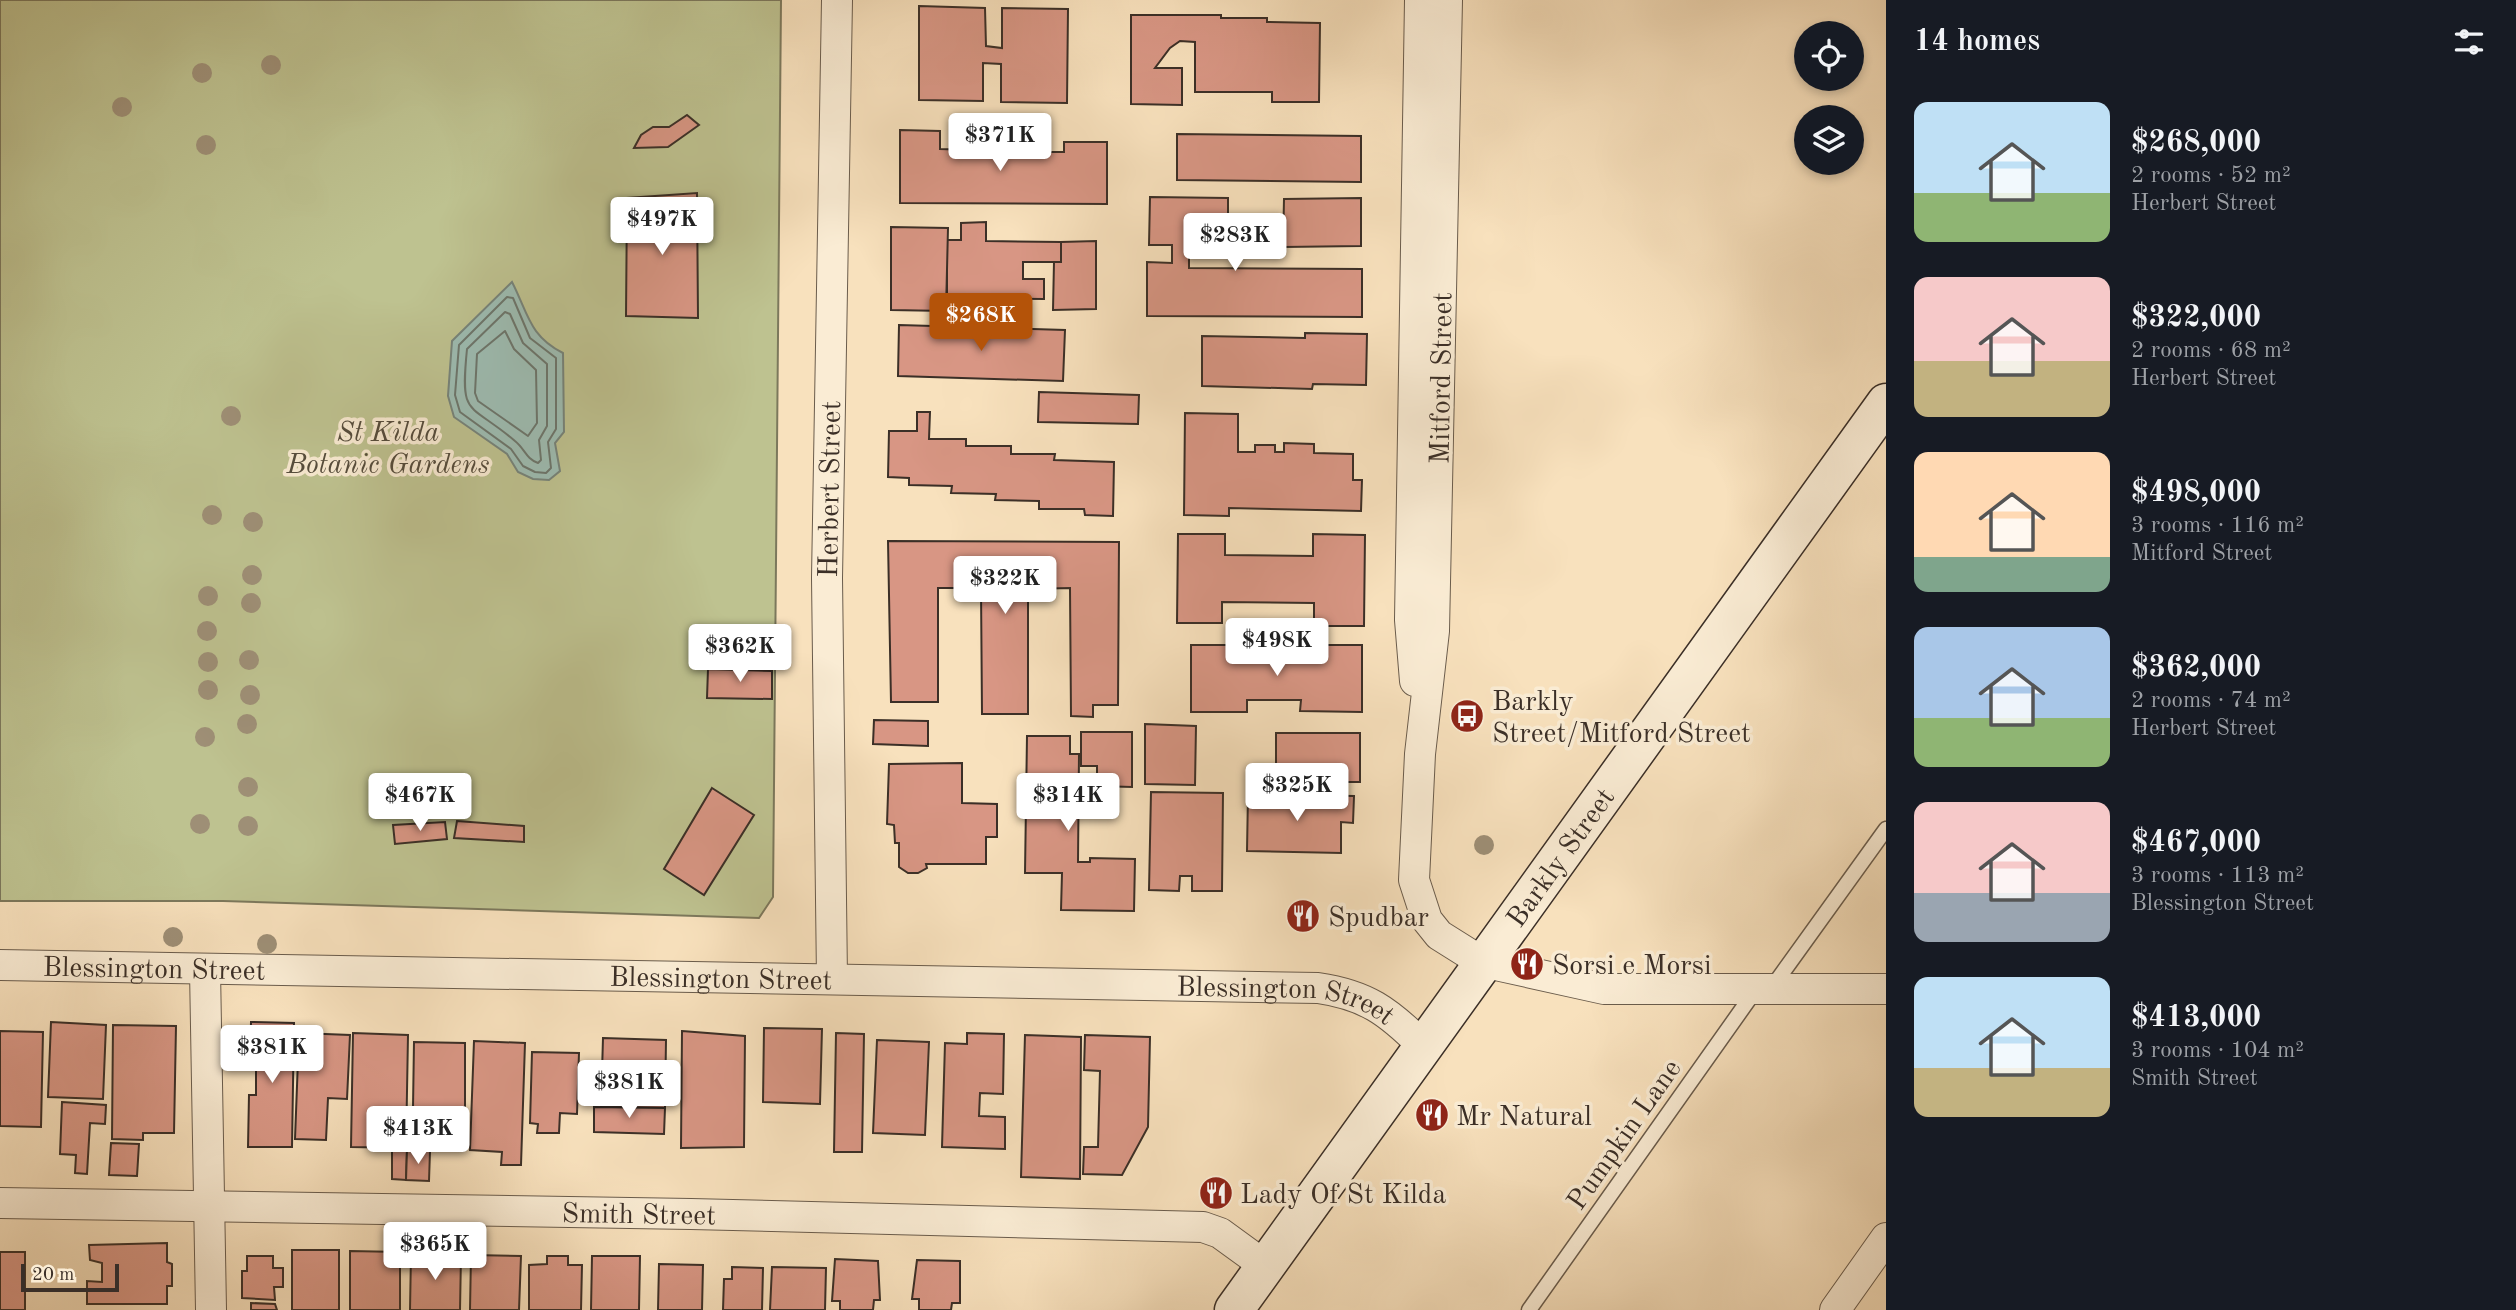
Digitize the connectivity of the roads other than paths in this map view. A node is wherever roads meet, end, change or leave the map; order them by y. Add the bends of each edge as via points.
1 (837, 0) edge
2 (1420, 0) edge
3 (1447, 0) edge
4 (1886, 403) edge
5 (1423, 604) junction
6 (1886, 829) edge
7 (1482, 962) junction
8 (0, 965) edge
9 (205, 970) junction
10 (832, 978) junction
11 (1765, 987) junction
12 (1886, 989) edge
13 (1422, 1045) junction
14 (0, 1203) edge
15 (210, 1207) junction
16 (1886, 1238) edge
17 (1265, 1265) junction
18 (211, 1310) edge
19 (1234, 1310) edge
20 (1529, 1310) edge
21 (1835, 1310) edge

1 - 10 street, Herbert Street via 827,578
2 - 5 street, Mitford Street
3 - 5 street, Mitford Street
4 - 7 main road, Barkly Street
5 - 7 street, Mitford Street via 1429,689 1420,754 1414,880 1427,920 1439,935
6 - 11 lane, Pumpkin Lane
7 - 11 street via 1604,989
7 - 13 main road, Barkly Street
8 - 9 street, Blessington Street
9 - 10 street, Blessington Street
9 - 15 street
10 - 13 street, Blessington Street via 1318,988 1370,1001
11 - 12 street
11 - 20 lane, Pumpkin Lane
13 - 17 main road, Barkly Street
14 - 15 street, Smith Street
15 - 17 street, Smith Street via 1203,1227 1220,1233
15 - 18 street
16 - 21 street
17 - 19 main road, Barkly Street

